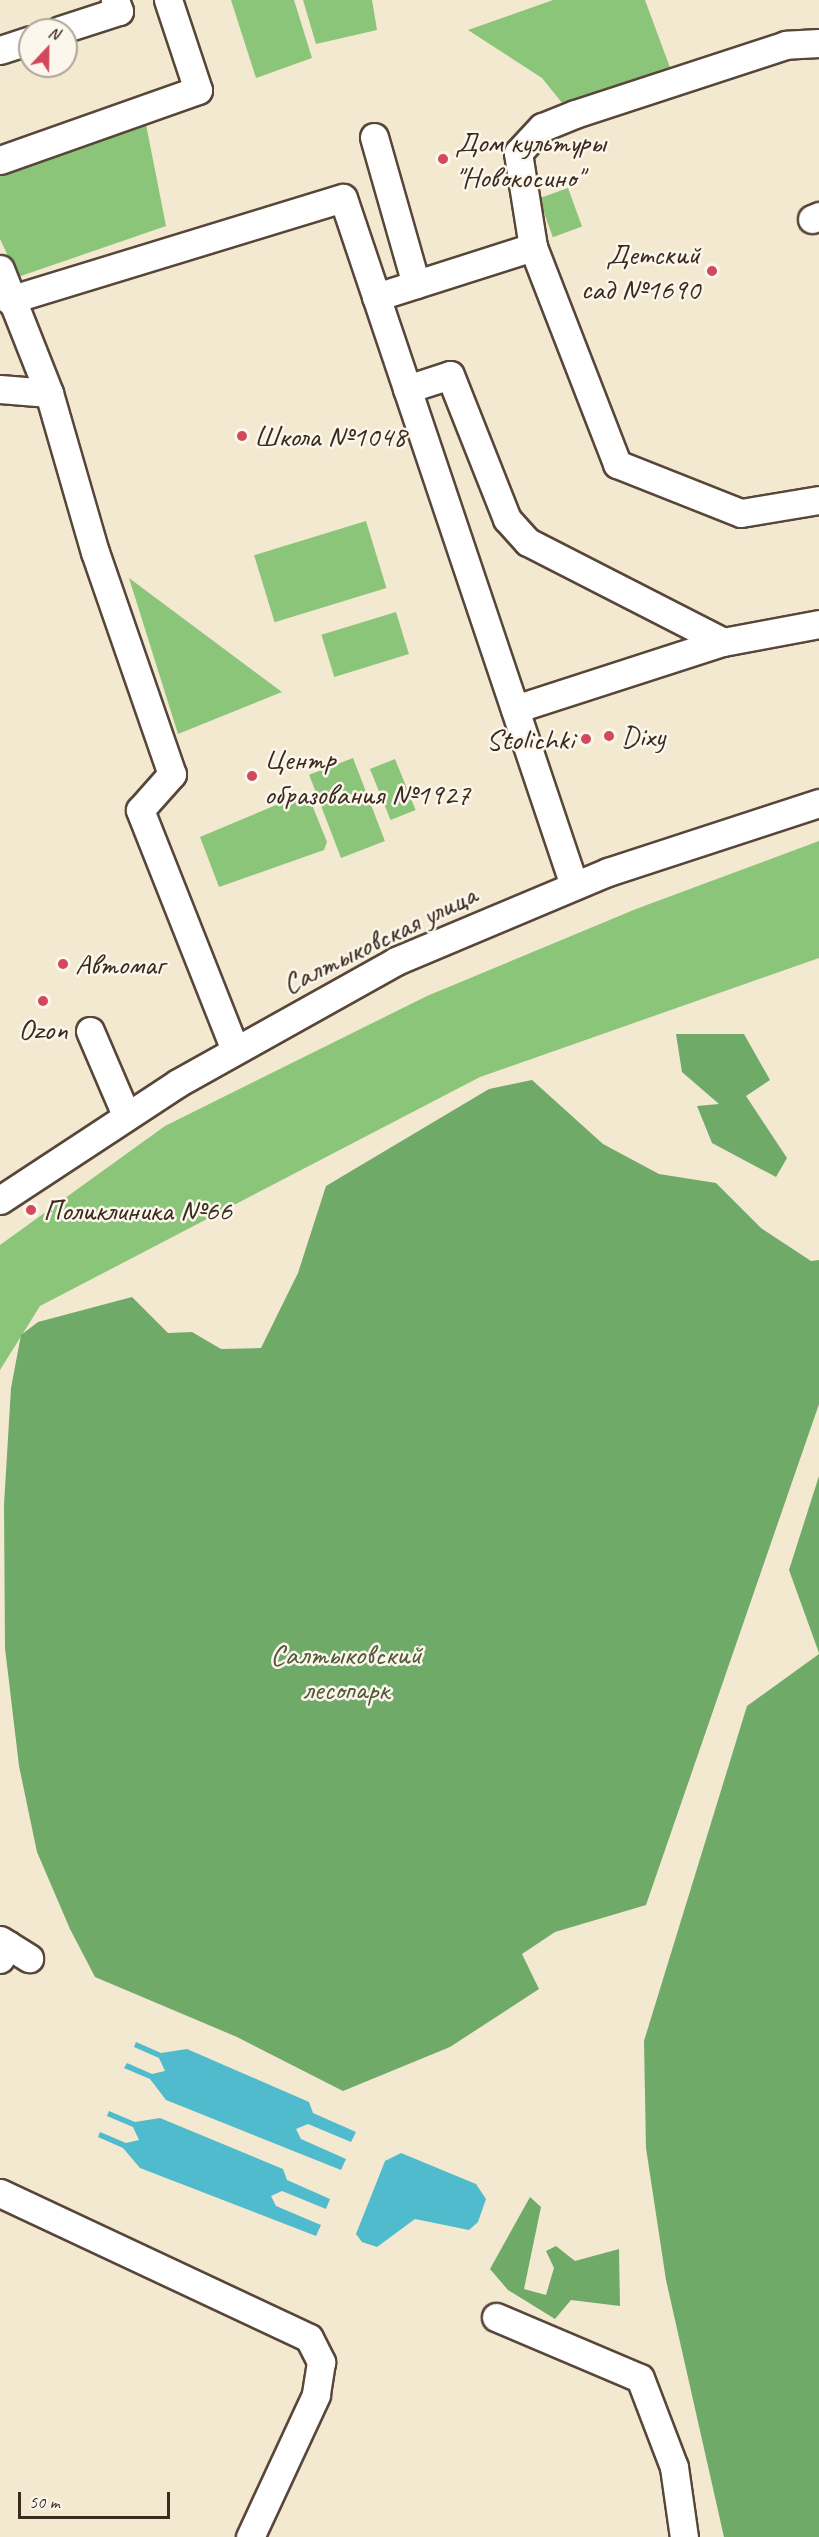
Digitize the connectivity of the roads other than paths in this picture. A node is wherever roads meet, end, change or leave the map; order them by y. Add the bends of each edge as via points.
1 (115, 0) edge
2 (168, 0) edge
3 (78, 24) edge
4 (819, 43) edge
5 (18, 44) edge
6 (0, 50) edge
7 (374, 137) dead end
8 (0, 160) edge
9 (533, 247) junction
10 (0, 269) edge
11 (416, 284) junction
12 (376, 297) junction
13 (9, 300) junction
14 (0, 389) edge
15 (407, 389) junction
16 (49, 393) junction
17 (819, 500) edge
18 (819, 624) edge
19 (723, 642) junction
20 (515, 709) junction
21 (819, 803) edge
22 (574, 885) junction
23 (90, 1031) dead end
24 (235, 1050) junction
25 (126, 1115) junction
26 (0, 1200) edge
27 (0, 2193) edge
28 (496, 2317) dead end
29 (250, 2537) edge
30 (684, 2537) edge

1 - 3 street via 118,10
2 - 8 street via 198,90
4 - 9 street via 786,45 542,127 518,153
5 - 6 street
7 - 11 street
9 - 11 street
9 - 17 street via 617,464 741,513
10 - 13 street
11 - 12 street
12 - 13 street via 343,198
12 - 15 street
13 - 16 street
14 - 16 street
15 - 19 street via 450,375 507,519 528,542
15 - 20 street
16 - 24 street via 95,552 172,774 140,810
18 - 19 street
19 - 20 street
20 - 22 street
21 - 22 street, Салтыковская улица via 733,827
22 - 24 street, Салтыковская улица via 396,962
23 - 25 street
24 - 25 street, Салтыковская улица
25 - 26 street, Салтыковская улица
27 - 29 street via 309,2338 321,2362 316,2395
28 - 30 street via 640,2378 674,2468

